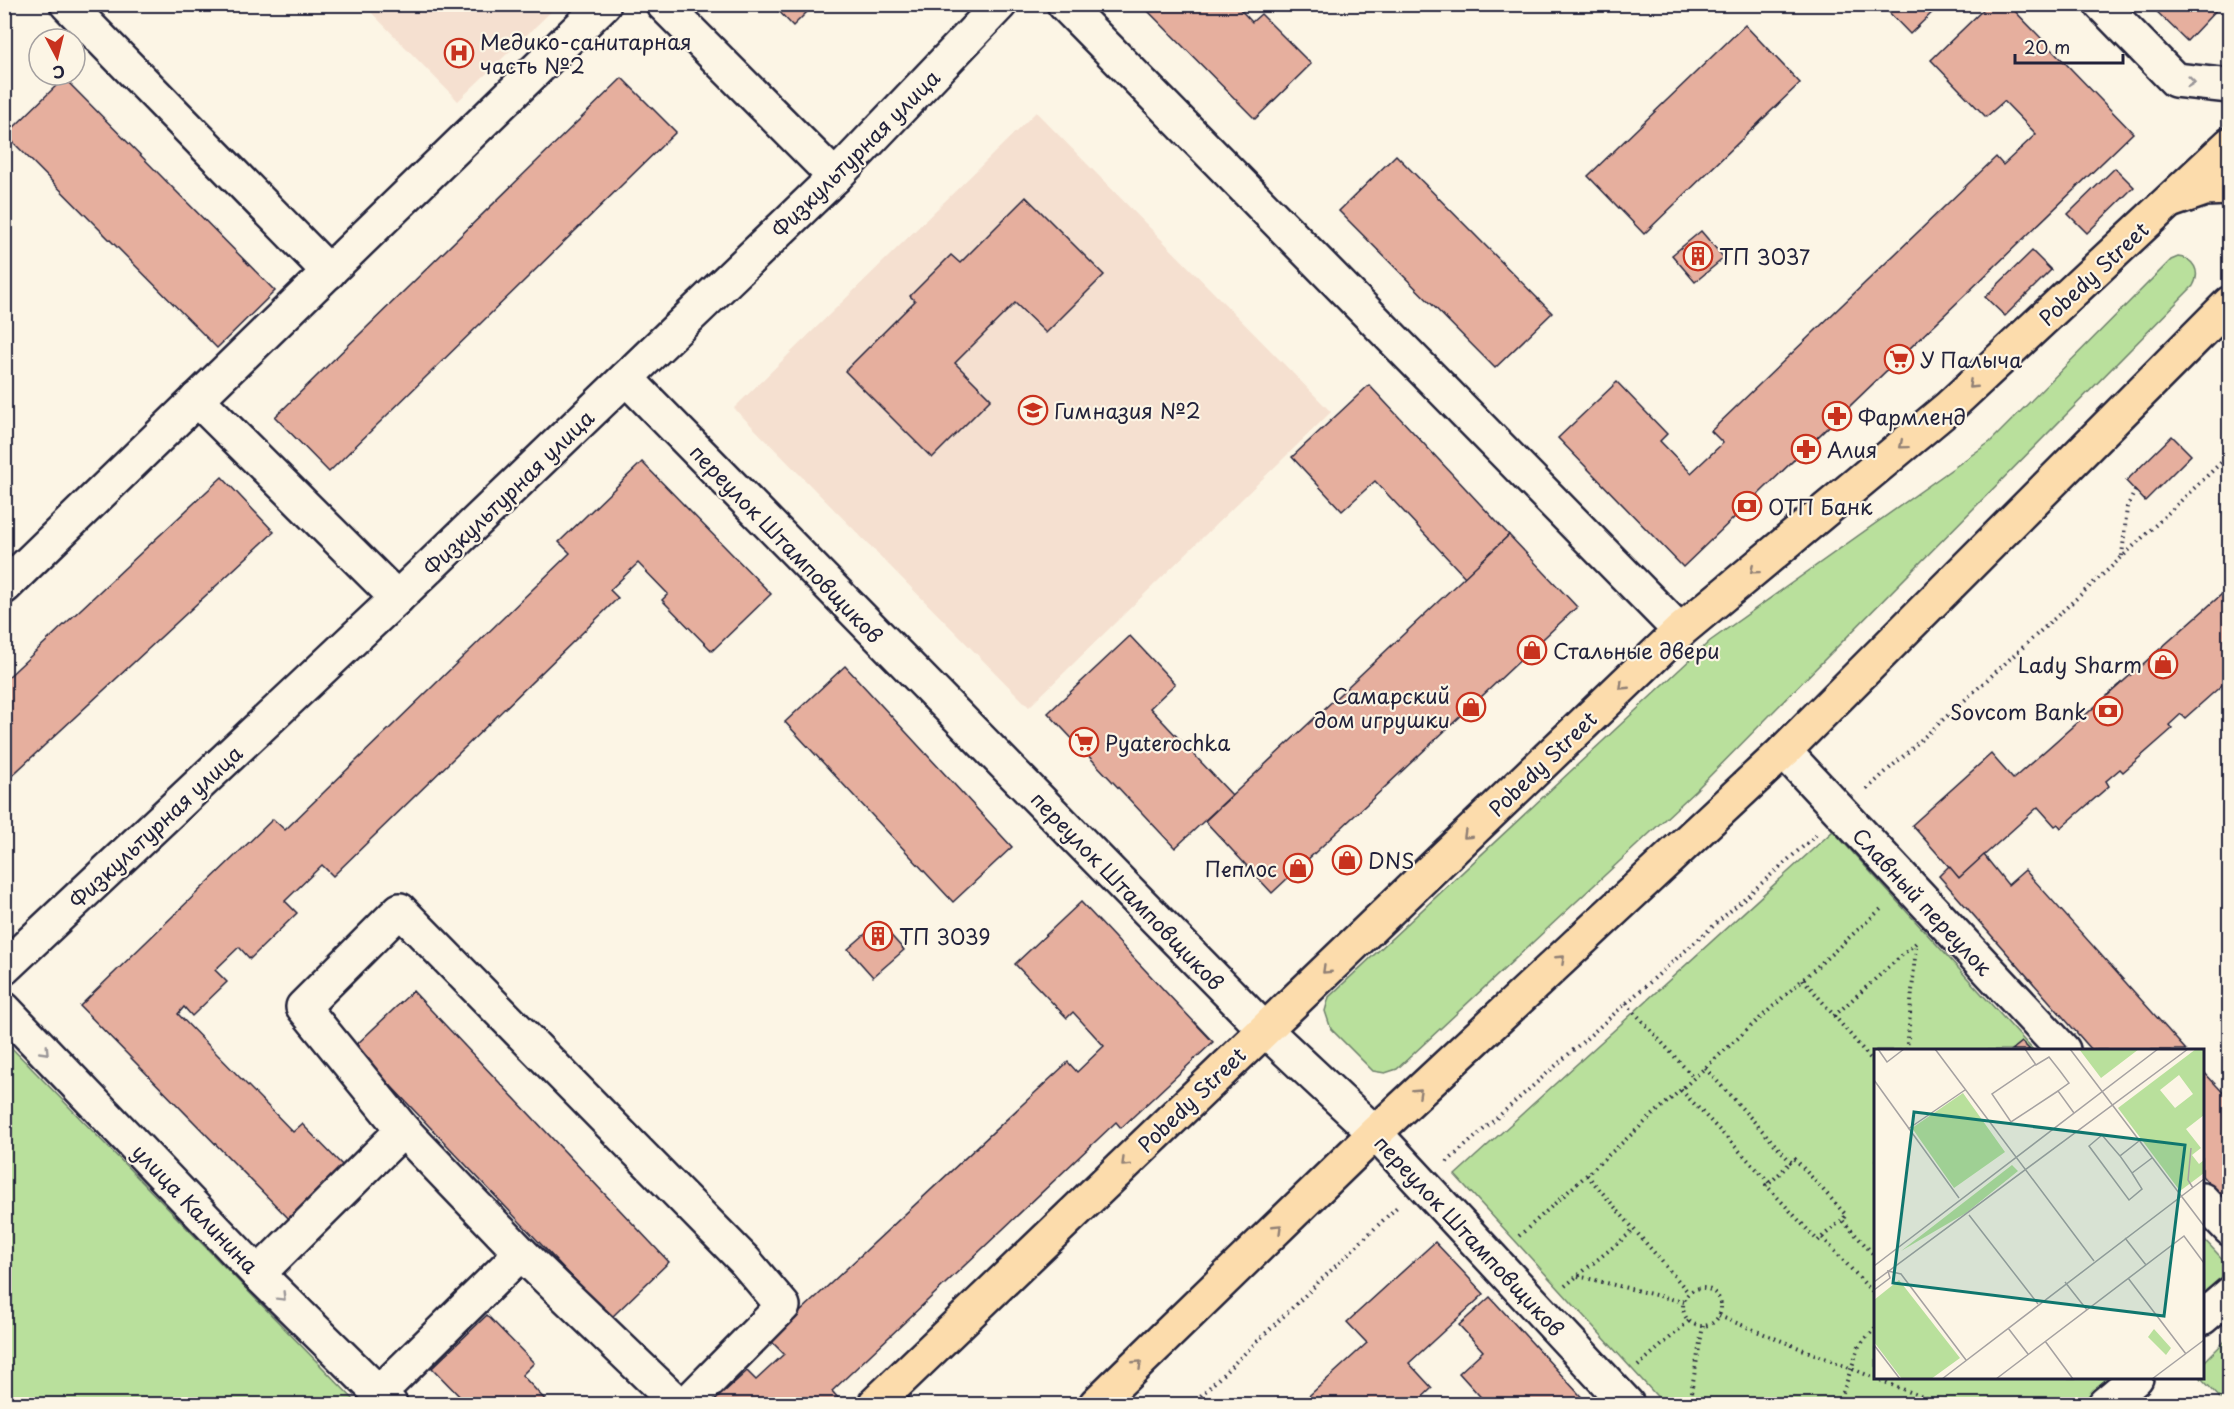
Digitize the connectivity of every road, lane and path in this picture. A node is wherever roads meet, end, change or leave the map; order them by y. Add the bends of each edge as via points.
1 (67, 4) edge
2 (604, 4) edge
3 (663, 4) edge
4 (1000, 4) edge
5 (1064, 4) edge
6 (2102, 4) edge
7 (2229, 86) edge
8 (2229, 144) edge
9 (834, 177) junction
10 (2229, 188) edge
11 (2168, 202) junction
12 (329, 272) junction
13 (2229, 303) edge
14 (626, 378) junction
15 (198, 399) junction
16 (2229, 454) edge
17 (2135, 491) dead end
18 (2122, 557) junction
19 (4, 587) edge
20 (397, 598) junction
21 (1680, 631) junction
22 (1784, 751) junction
23 (1841, 812) junction
24 (1890, 902) dead end
25 (4, 968) edge
26 (1803, 979) junction
27 (1626, 1003) junction
28 (4, 1009) edge
29 (1834, 1016) junction
30 (1264, 1029) junction
31 (1907, 1049) edge
32 (2062, 1049) edge
33 (1874, 1064) edge
34 (1705, 1068) junction
35 (1694, 1078) junction
36 (1681, 1090) junction
37 (403, 1131) junction
38 (1375, 1133) junction
39 (1791, 1162) junction
40 (1587, 1175) junction
41 (1770, 1183) junction
42 (1422, 1184) junction
43 (2204, 1202) edge
44 (1842, 1220) junction
45 (2229, 1229) edge
46 (1634, 1230) junction
47 (1519, 1236) dead end
48 (1822, 1237) junction
49 (522, 1253) junction
50 (1874, 1256) edge
51 (258, 1274) junction
52 (1578, 1276) junction
53 (1565, 1287) dead end
54 (1689, 1293) junction
55 (2229, 1294) edge
56 (1874, 1295) edge
57 (1684, 1302) junction
58 (1719, 1316) junction
59 (2204, 1316) edge
60 (1689, 1321) junction
61 (1703, 1326) junction
62 (1874, 1328) edge
63 (1636, 1368) dead end
64 (1851, 1369) junction
65 (1874, 1378) edge
66 (1876, 1379) edge
67 (2134, 1379) edge
68 (385, 1399) edge
69 (1935, 1402) dead end
70 (678, 1404) edge
71 (686, 1404) edge
72 (874, 1404) edge
73 (1096, 1404) edge
74 (1192, 1404) edge
75 (1627, 1404) edge
76 (1689, 1404) edge
77 (1839, 1404) edge
78 (2105, 1404) edge

1 - 12 street
2 - 12 street
3 - 9 street
4 - 9 street, Физкультурная улица
5 - 21 street
6 -> 7 street via 2175,80
8 - 11 main road, Pobedy Street
9 - 14 street, Физкультурная улица
10 - 11 main road via 2205,189
11 -> 21 main road, Pobedy Street via 1948,408
12 - 15 street
13 - 22 main road
14 - 20 street, Физкультурная улица
14 - 30 street, переулок Штамповщиков
15 - 19 street
15 - 20 street
16 - 18 path
17 - 18 path via 2127,507
18 - 23 path
20 - 25 street, Физкультурная улица
21 -> 30 main road, Pobedy Street
22 - 23 street, Славный переулок
38 -> 22 main road
23 - 27 path
23 - 32 street, Славный переулок
24 - 26 path
26 - 29 path
26 - 34 path
27 - 35 path
27 - 42 path
28 -> 51 street, улица Калинина
29 - 31 path via 1918,941
29 - 33 path
30 - 38 street, переулок Штамповщиков
30 -> 72 main road, Pobedy Street
34 - 35 path
34 - 39 path
35 - 36 path
36 - 40 path
36 - 41 path
37 - 49 street
37 - 51 street
37 - 71 street via 303,1007 400,910 735,1251 783,1306
38 - 42 street, переулок Штамповщиков
73 -> 38 main road
39 - 41 path
39 - 44 path via 1795,1159 1846,1215
40 - 46 path
40 - 47 path
41 - 48 path via 1766,1185 1818,1241
42 - 74 path
42 - 75 street, переулок Штамповщиков
43 - 45 street
44 - 48 path
44 - 50 path
46 - 52 path
46 - 54 path
48 - 56 path
49 - 68 street
49 - 70 street
51 -> 68 street, улица Калинина
52 - 53 path
52 - 57 path
54 - 57 path
54 - 58 path via 1700,1288 1716,1294 1721,1306
55 - 59 street
57 - 60 path
58 - 61 path
58 - 64 path
60 - 61 path
60 - 63 path
61 - 76 path
62 - 64 path via 1859,1346
64 - 65 path
64 - 77 path
66 - 69 path
67 - 78 street

